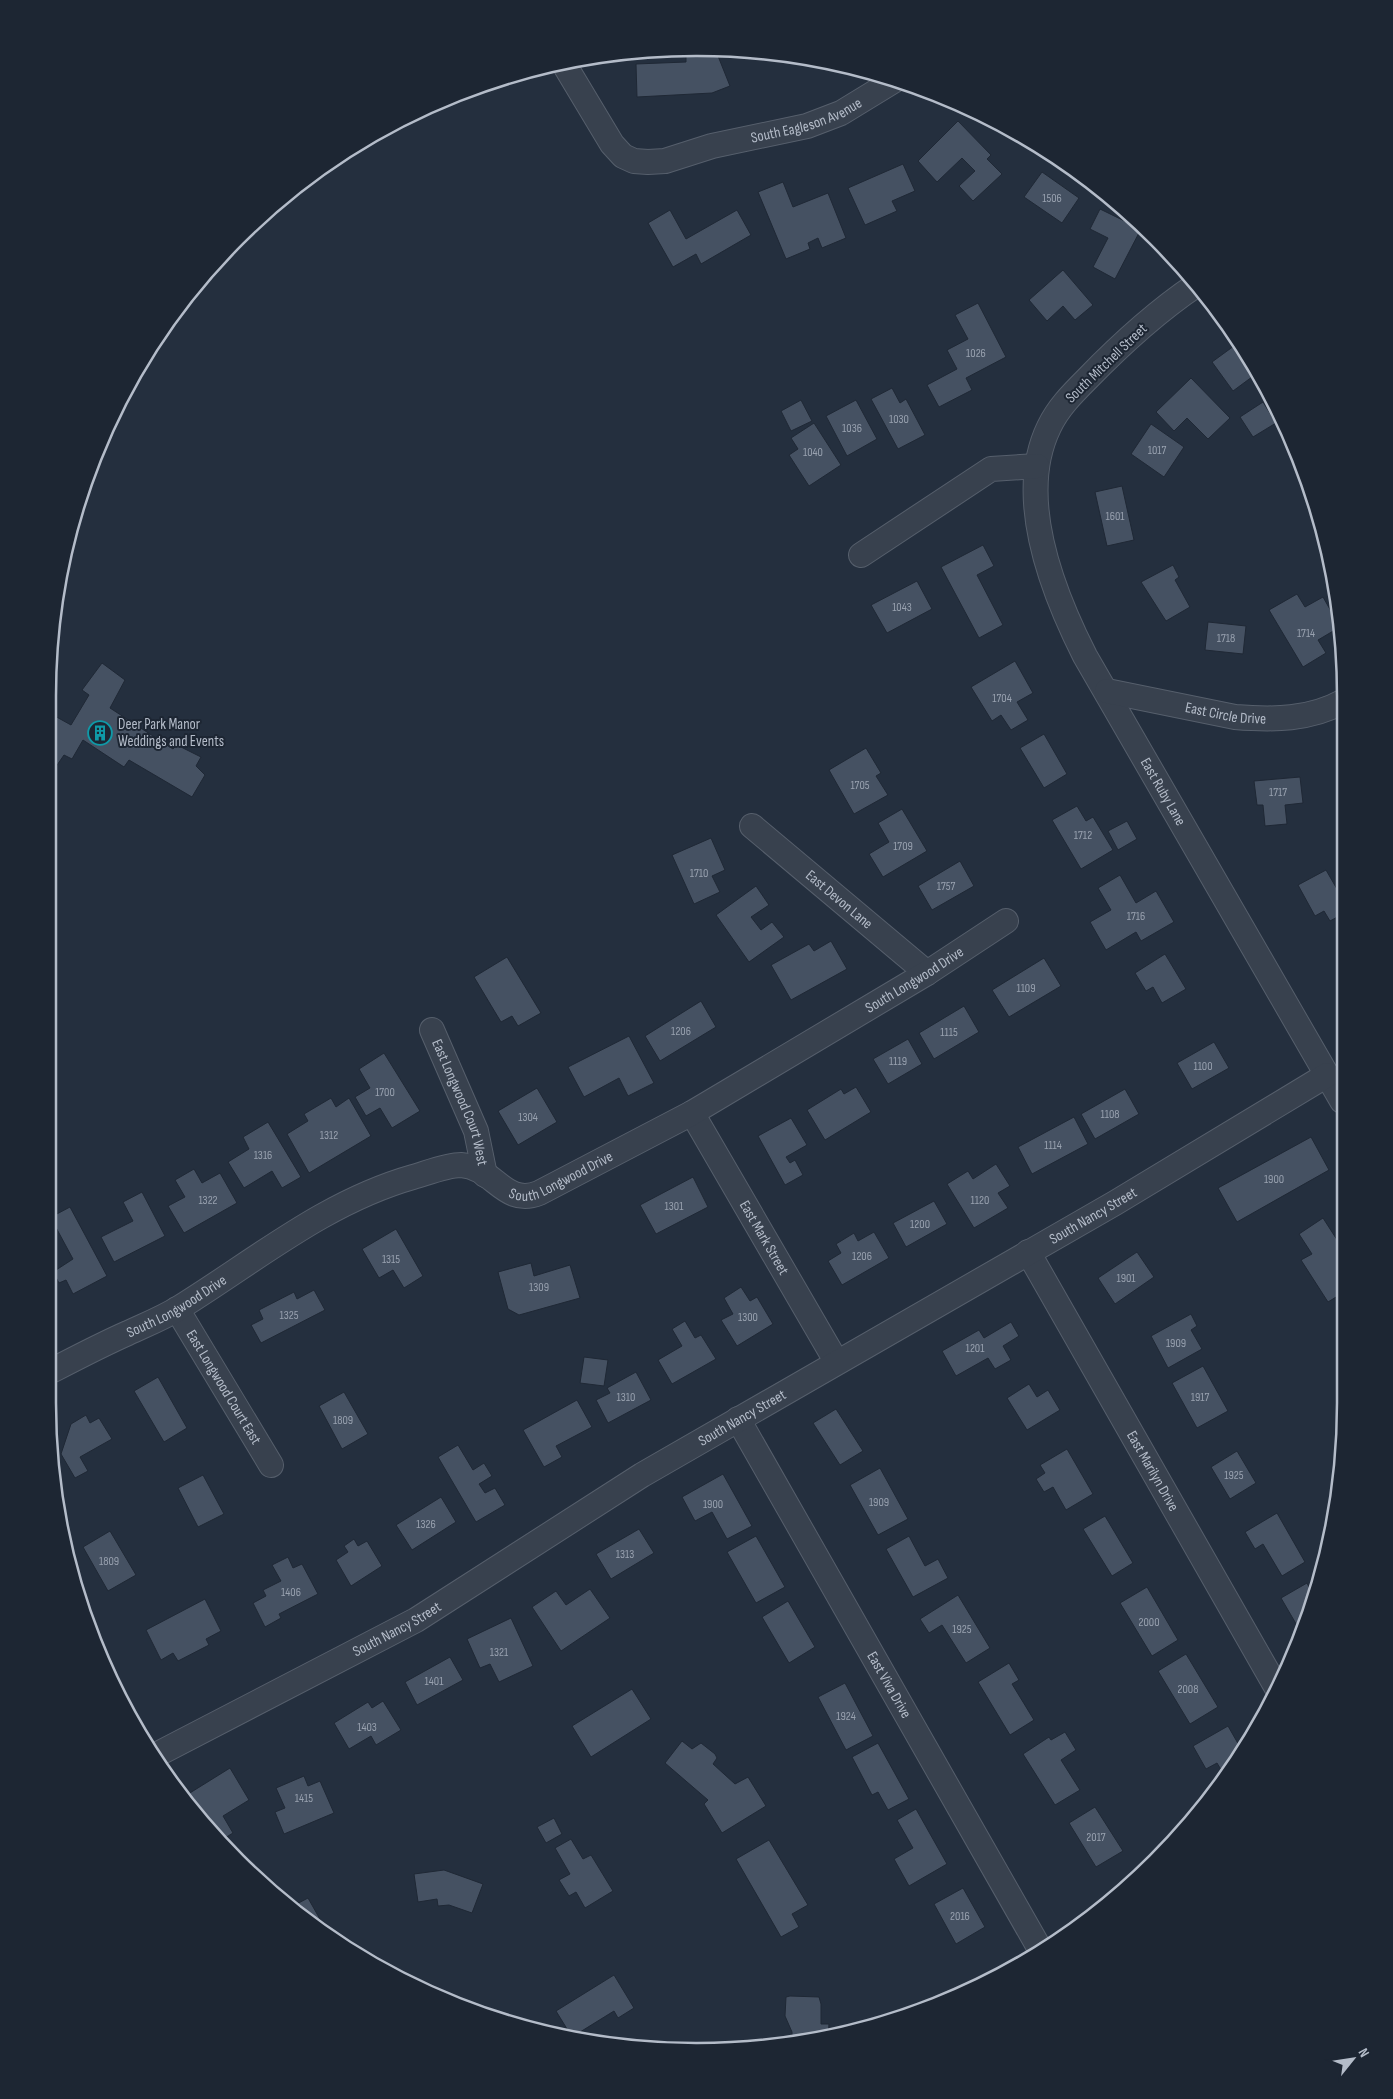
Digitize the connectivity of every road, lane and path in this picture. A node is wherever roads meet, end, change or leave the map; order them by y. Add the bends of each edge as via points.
1 (567, 70) edge
2 (886, 85) edge
3 (1190, 289) edge
4 (1037, 466) junction
5 (861, 555) dead end
6 (1106, 692) junction
7 (1337, 704) edge
8 (752, 826) dead end
9 (1006, 921) dead end
10 (926, 973) junction
11 (432, 1030) dead end
12 (1327, 1075) junction
13 (1337, 1092) edge
14 (692, 1113) junction
15 (485, 1175) junction
16 (1028, 1252) junction
17 (177, 1309) junction
18 (836, 1361) junction
19 (56, 1369) edge
20 (738, 1419) junction
21 (271, 1465) dead end
22 (1273, 1681) edge
23 (161, 1753) edge
24 (1037, 1944) edge

1 - 2 street, South Eagleson Avenue via 593,115 623,156 634,161 665,161 712,146 807,126 841,112
3 - 4 street, South Mitchell Street via 1111,354 1060,407 1049,426
4 - 5 street via 991,470
4 - 6 street, East Ruby Lane via 1036,508 1049,567 1066,619
6 - 7 street, East Circle Drive via 1256,719 1300,718
6 - 12 street, East Ruby Lane
8 - 10 street, East Devon Lane
9 - 10 street, South Longwood Drive
10 - 14 street, South Longwood Drive
11 - 15 street, East Longwood Court West via 476,1131
12 - 13 street, East Ruby Lane
12 - 16 street, South Nancy Street
14 - 15 street, South Longwood Drive via 530,1196 514,1196
14 - 18 street, East Mark Street
15 - 17 street, South Longwood Drive via 460,1165 370,1192 310,1222
16 - 18 street, South Nancy Street
16 - 22 street, East Marilyn Drive
17 - 19 street, South Longwood Drive
17 - 21 street, East Longwood Court East
18 - 20 street, South Nancy Street
20 - 23 street, South Nancy Street via 595,1504 416,1620
20 - 24 street, East Viva Drive

